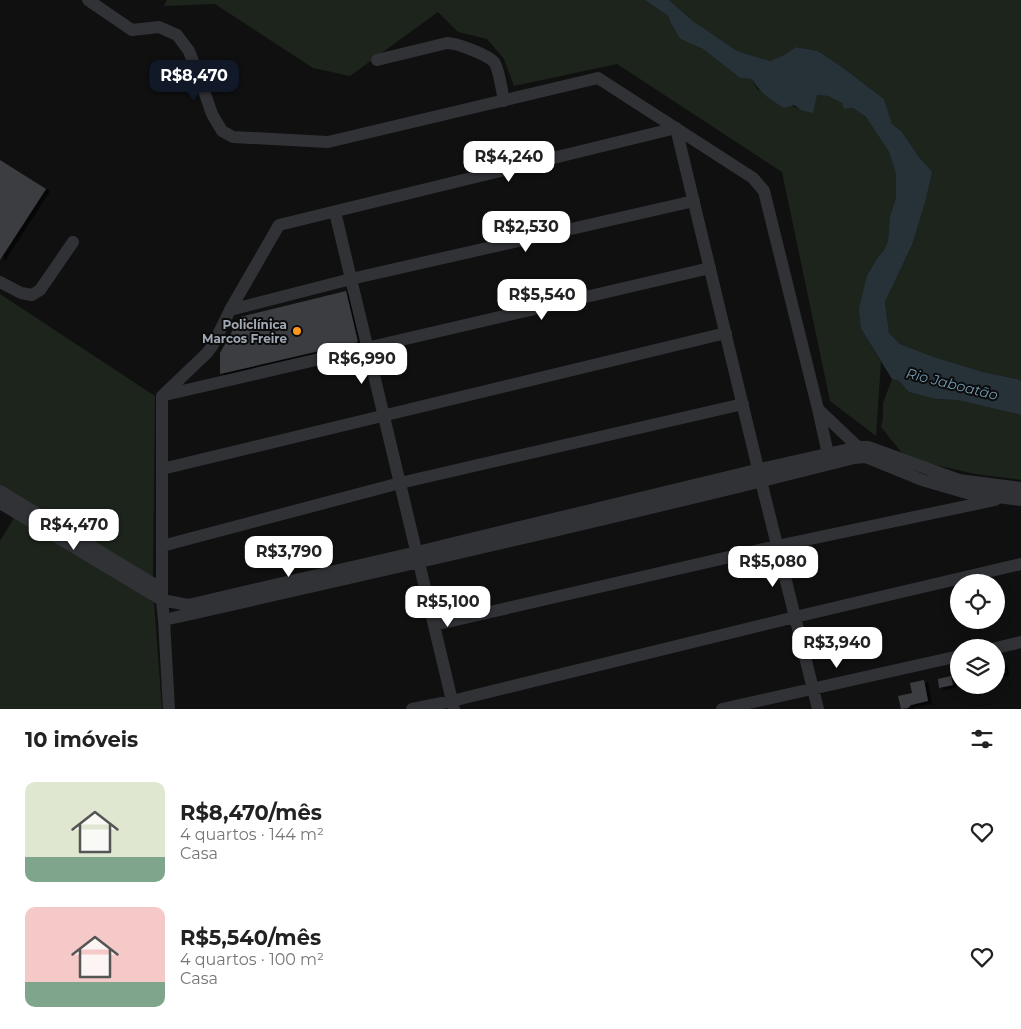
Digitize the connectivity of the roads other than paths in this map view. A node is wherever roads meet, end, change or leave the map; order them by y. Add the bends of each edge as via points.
1 (88, 0) edge
2 (377, 60) dead end
3 (504, 100) junction
4 (676, 128) junction
5 (694, 201) junction
6 (335, 212) junction
7 (73, 242) dead end
8 (710, 268) junction
9 (351, 279) junction
10 (0, 282) edge
11 (230, 310) junction
12 (726, 333) junction
13 (368, 348) junction
14 (162, 396) junction
15 (743, 404) junction
16 (818, 409) junction
17 (384, 416) junction
18 (858, 447) junction
19 (828, 454) junction
20 (162, 469) junction
21 (760, 475) junction
22 (400, 483) junction
23 (1021, 488) edge
24 (0, 491) edge
25 (1005, 498) junction
26 (1021, 500) edge
27 (0, 503) edge
28 (162, 546) junction
29 (777, 546) junction
30 (418, 558) junction
31 (1021, 564) edge
32 (162, 595) junction
33 (795, 617) junction
34 (164, 620) junction
35 (434, 625) junction
36 (1021, 642) edge
37 (1005, 646) edge
38 (950, 658) edge
39 (812, 688) junction
40 (453, 705) edge
41 (168, 709) edge
42 (412, 709) edge
43 (722, 709) edge
44 (818, 709) edge

1 - 3 street via 132,30 159,27 177,34 189,51 212,114 222,131 234,137 328,142
2 - 3 street via 454,43 495,63
3 - 4 street via 598,78
4 - 5 street
4 - 6 street
4 - 16 street via 753,178 764,191
5 - 8 street
5 - 9 street
6 - 9 street
6 - 11 street via 279,225
7 - 10 street via 40,290 32,295
8 - 12 street
8 - 13 street
9 - 11 street
9 - 13 street
11 - 14 street via 213,345
12 - 15 street
12 - 17 street
13 - 14 street
13 - 17 street
14 - 20 street
15 - 21 street
15 - 22 street
16 - 18 street
16 - 19 street
17 - 20 street
17 - 22 street
18 - 19 street
18 - 23 street via 868,447 958,480
19 - 21 street
20 - 28 street
21 - 25 street via 864,457 922,480 967,493
21 - 29 street
21 - 30 street
22 - 28 street
22 - 30 street
24 - 32 street
25 - 26 street
25 - 29 street
27 - 32 street
28 - 32 street
29 - 33 street
29 - 35 street
30 - 32 street via 188,605
30 - 34 street
30 - 35 street
31 - 33 street
32 - 34 street
33 - 39 street
33 - 40 street
34 - 41 street
35 - 40 street
36 - 37 street
38 - 39 street
39 - 43 street
39 - 44 street
40 - 42 street

